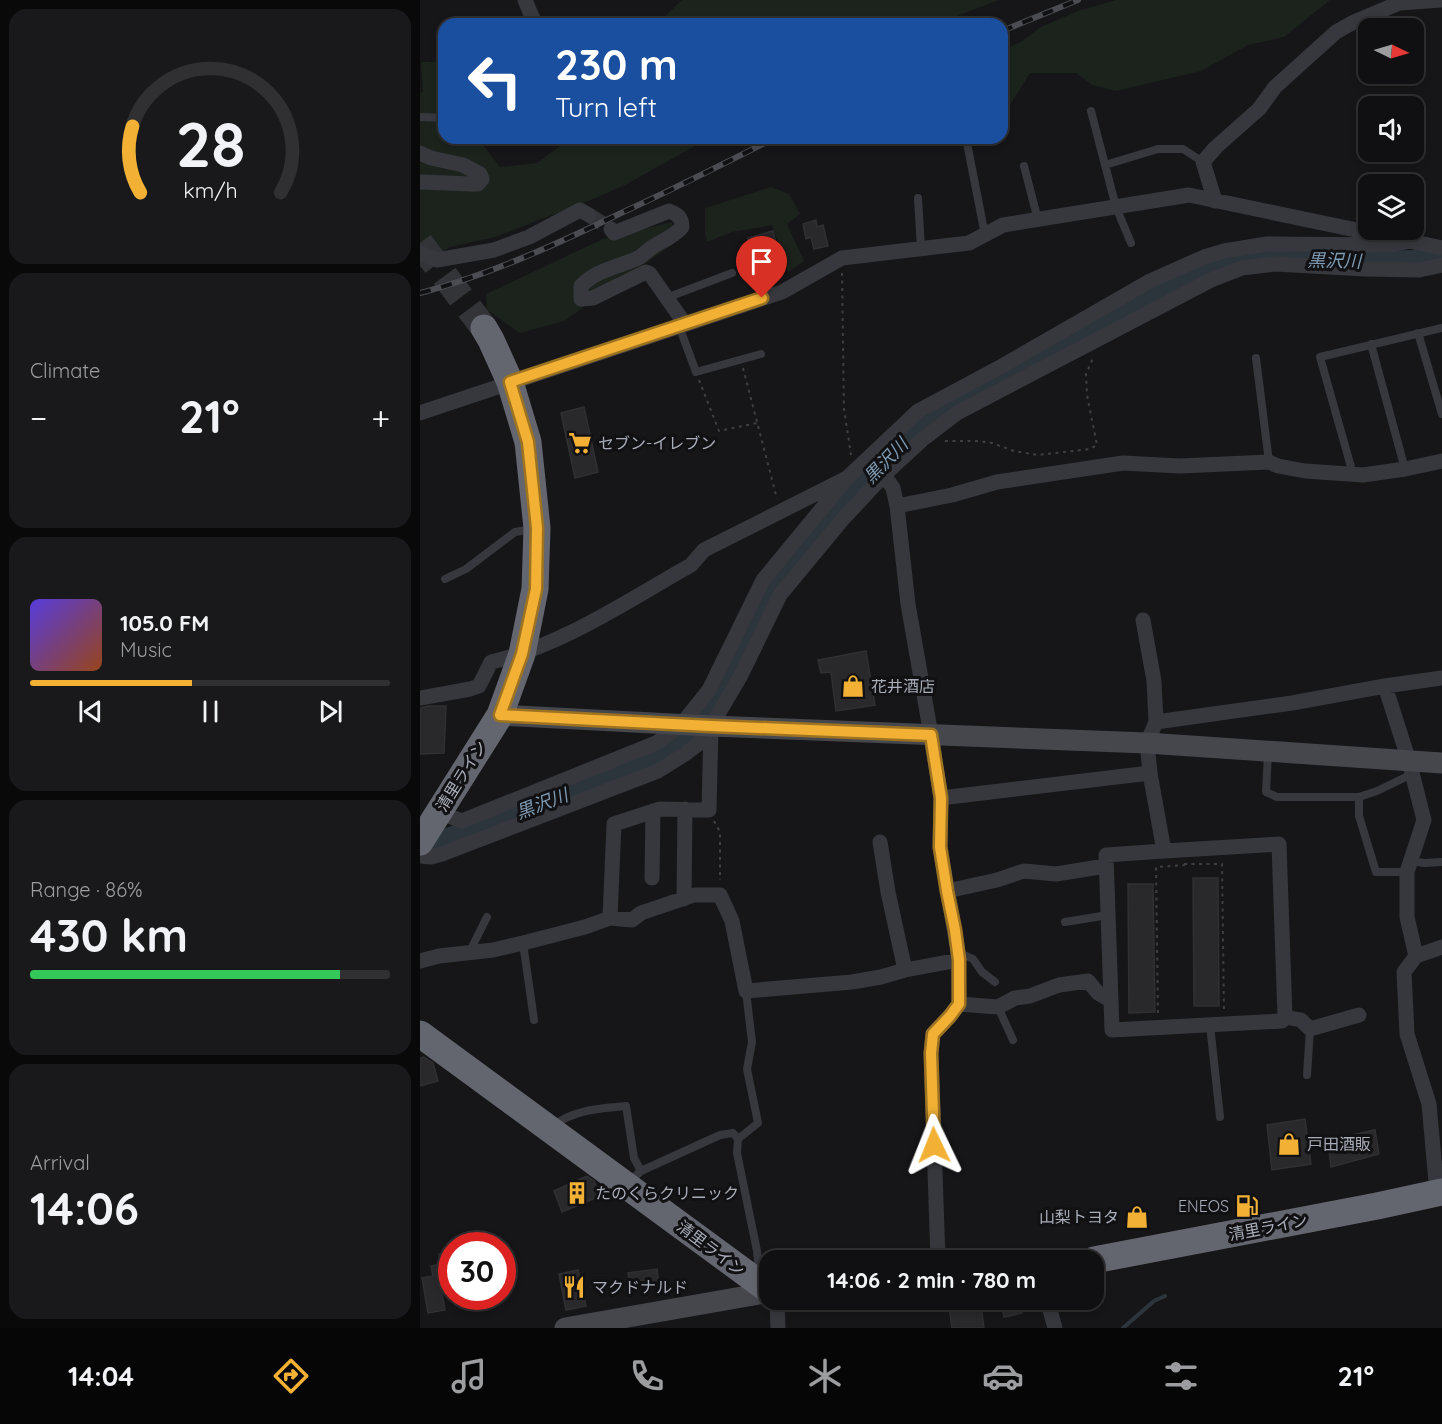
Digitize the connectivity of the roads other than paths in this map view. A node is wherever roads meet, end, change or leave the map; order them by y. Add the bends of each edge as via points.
1 (525, 0) edge
2 (1442, 0) edge
3 (532, 18) edge
4 (1091, 111) dead end
5 (420, 117) edge
6 (438, 118) edge
7 (967, 144) edge
8 (420, 153) edge
9 (1203, 162) junction
10 (1105, 165) junction
11 (1024, 166) dead end
12 (420, 182) edge
13 (918, 198) dead end
14 (1215, 201) junction
15 (1116, 207) junction
16 (589, 215) tunnel mouth
17 (1038, 220) junction
18 (611, 229) tunnel mouth
19 (985, 235) junction
20 (1411, 241) junction
21 (1131, 243) dead end
22 (921, 248) junction
23 (1442, 248) edge
24 (420, 253) edge
25 (1442, 265) edge
26 (732, 273) dead end
27 (666, 298) junction
28 (682, 325) junction
29 (484, 328) tunnel mouth
30 (1442, 328) edge
31 (1418, 333) junction
32 (1371, 344) junction
33 (761, 354) dead end
34 (1256, 358) dead end
35 (1007, 376) junction
36 (510, 382) junction
37 (421, 410) edge
38 (1442, 414) edge
39 (1442, 461) edge
40 (1269, 462) junction
41 (1405, 469) junction
42 (868, 470) junction
43 (1353, 474) junction
44 (897, 506) junction
45 (537, 528) junction
46 (795, 542) junction
47 (812, 557) junction
48 (445, 579) dead end
49 (1143, 620) dead end
50 (749, 634) junction
51 (522, 654) junction
52 (1442, 678) edge
53 (1385, 686) junction
54 (420, 698) edge
55 (500, 715) junction
56 (1156, 722) junction
57 (681, 725) junction
58 (711, 726) junction
59 (931, 735) junction
60 (1147, 743) junction
61 (1268, 751) junction
62 (1442, 763) edge
63 (1411, 767) junction
64 (1150, 773) junction
65 (567, 792) junction
66 (1359, 797) junction
67 (941, 798) junction
68 (685, 809) junction
69 (438, 812) junction
70 (652, 812) junction
71 (420, 842) edge
72 (880, 842) dead end
73 (1164, 851) junction
74 (420, 856) edge
75 (1442, 862) edge
76 (1106, 866) junction
77 (1409, 867) junction
78 (652, 878) dead end
79 (947, 891) junction
80 (684, 899) junction
81 (1108, 915) junction
82 (487, 917) dead end
83 (610, 918) junction
84 (1065, 922) dead end
85 (523, 943) junction
86 (1442, 947) edge
87 (469, 953) junction
88 (958, 956) junction
89 (1416, 956) junction
90 (420, 961) edge
91 (905, 970) junction
92 (995, 982) dead end
93 (746, 991) junction
94 (1110, 1000) junction
95 (959, 1004) junction
96 (998, 1008) junction
97 (1359, 1015) dead end
98 (1285, 1017) junction
99 (534, 1020) dead end
100 (1217, 1024) junction
101 (1310, 1029) junction
102 (420, 1034) edge
103 (1013, 1040) dead end
104 (1307, 1075) dead end
105 (1220, 1117) dead end
106 (548, 1128) junction
107 (738, 1139) junction
108 (633, 1178) junction
109 (1439, 1192) edge
110 (938, 1250) edge
111 (1104, 1258) edge
112 (759, 1260) edge
113 (759, 1284) edge
114 (759, 1294) edge
115 (774, 1310) edge
116 (1050, 1310) edge
117 (565, 1328) edge
118 (778, 1328) edge
119 (1055, 1328) edge

1 - 3 street
2 - 9 street via 1399,3 1336,32 1275,87 1259,109
4 - 10 lane
5 - 6 lane
7 - 19 lane
8 - 12 street via 463,165 482,179 478,184
9 - 10 lane via 1183,149 1158,149
9 - 14 street
10 - 15 lane
11 - 17 lane
13 - 22 lane
14 - 15 street via 1189,195
14 - 20 street
15 - 17 street
15 - 21 lane
16 - 24 street via 580,210 494,250 437,260
17 - 19 street via 1003,225
18 - 27 street via 614,233 669,212 682,221 678,232 641,256 586,281 581,286 581,299 593,298 646,272
19 - 22 street via 969,243
20 - 23 street
20 - 35 street via 1391,245 1267,244 1204,257 1150,281
22 - 28 street via 842,258 782,292
25 - 35 street via 1419,270 1275,264 1242,268 1104,336
26 - 27 lane
27 - 28 street
28 - 33 lane via 696,372
28 - 36 street
29 - 36 highway, 清里ライン
30 - 31 lane
31 - 32 lane
31 - 38 lane
32 - 41 lane
32 - 43 lane via 1320,357
34 - 40 lane
35 - 42 street via 923,439
35 - 42 street via 918,411
36 - 37 street
36 - 45 highway, 清里ライン via 528,442
39 - 41 street
40 - 43 street via 1305,471
40 - 44 street via 1180,466 1123,463 997,482
41 - 43 street
42 - 44 street via 893,488
42 - 46 street
42 - 47 street via 842,519
42 - 51 street via 704,550 691,565 571,632
44 - 59 street via 908,604
45 - 48 lane via 515,532 466,569
45 - 51 highway, 清里ライン via 536,589
46 - 47 street
46 - 50 street via 763,580
47 - 50 street
49 - 56 street via 1154,681
50 - 57 street
50 - 58 street via 740,677
51 - 54 street via 491,662 479,686
51 - 55 highway, 清里ライン
52 - 53 street
53 - 56 street
53 - 63 street
55 - 57 street
55 - 69 highway, 清里ライン
56 - 60 street
57 - 58 street
57 - 65 street
58 - 59 street
58 - 65 street via 698,744 658,771
58 - 68 street via 709,810
59 - 60 street
59 - 67 street
60 - 61 street
60 - 64 street
61 - 63 street
61 - 66 lane via 1266,792 1278,797
62 - 63 street
63 - 66 lane
63 - 77 street via 1424,820
64 - 67 street
64 - 73 street
65 - 69 street via 462,821
65 - 74 street via 442,854
66 - 77 lane via 1359,816 1376,872
67 - 79 street via 940,847
68 - 70 street via 660,808
68 - 80 street
69 - 71 highway, 清里ライン
70 - 78 street
70 - 83 street via 614,824
72 - 91 street
73 - 76 street via 1106,855
73 - 98 street via 1279,844
75 - 77 lane
76 - 79 street via 1056,874 1024,871
76 - 81 street
77 - 89 street via 1407,917
79 - 88 street
80 - 83 street via 641,913 632,920
80 - 93 street via 720,895 732,921
81 - 84 lane
81 - 94 street
82 - 87 lane
83 - 85 street
85 - 87 street
85 - 99 lane
86 - 89 street
87 - 90 street
88 - 91 street
88 - 92 lane via 973,959
88 - 95 street
89 - 109 street via 1404,972 1407,1034 1429,1104
91 - 93 street via 852,982
93 - 107 lane via 752,1042 747,1069 758,1123
94 - 96 street via 1088,981 1015,998
94 - 100 street via 1112,1030
95 - 96 street
95 - 110 street via 933,1034 931,1053
96 - 103 lane
97 - 101 street
98 - 100 street via 1282,1021
98 - 101 street via 1301,1020
100 - 105 lane
101 - 104 lane
102 - 106 highway, 清里ライン
106 - 108 highway, 清里ライン
106 - 108 lane via 588,1110 626,1106
107 - 108 lane via 733,1133 720,1135
107 - 112 lane via 737,1153
108 - 113 highway, 清里ライン
109 - 111 highway, 清里ライン
114 - 117 street
115 - 118 street
116 - 119 street

